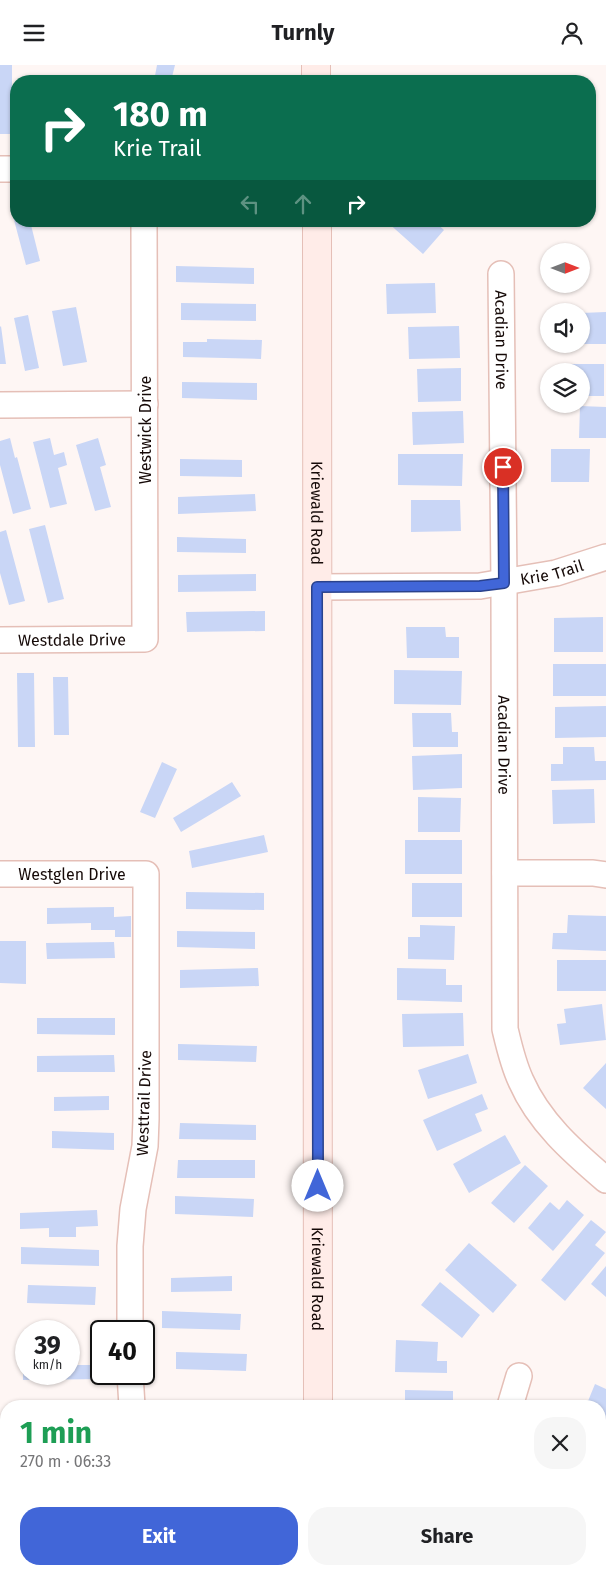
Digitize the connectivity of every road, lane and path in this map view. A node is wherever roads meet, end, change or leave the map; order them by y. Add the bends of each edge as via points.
1 (144, 227) edge
2 (317, 227) edge
3 (501, 274) dead end
4 (145, 404) junction
5 (0, 405) edge
6 (606, 557) edge
7 (504, 583) junction
8 (317, 587) junction
9 (145, 639) joint
10 (0, 640) edge
11 (0, 873) edge
12 (505, 873) junction
13 (146, 874) joint
14 (606, 875) edge
15 (606, 1180) edge
16 (130, 1320) edge
17 (520, 1376) dead end
18 (131, 1385) edge
19 (132, 1400) edge
20 (318, 1400) edge
21 (512, 1400) edge

1 - 4 street, Westwick Drive
2 - 8 street, Kriewald Road
3 - 7 street, Acadian Drive
4 - 5 street
4 - 9 street, Westwick Drive
6 - 7 street, Krie Trail via 556,573
7 - 8 street, Krie Trail
7 - 12 street, Acadian Drive
8 - 20 street, Kriewald Road
9 - 10 street, Westdale Drive
11 - 13 street, Westglen Drive
12 - 14 street
12 - 15 street, Acadian Drive via 506,1029 511,1055 534,1106 554,1133
13 - 16 street, Westtrail Drive via 146,1119 130,1246
17 - 21 street
18 - 19 street

